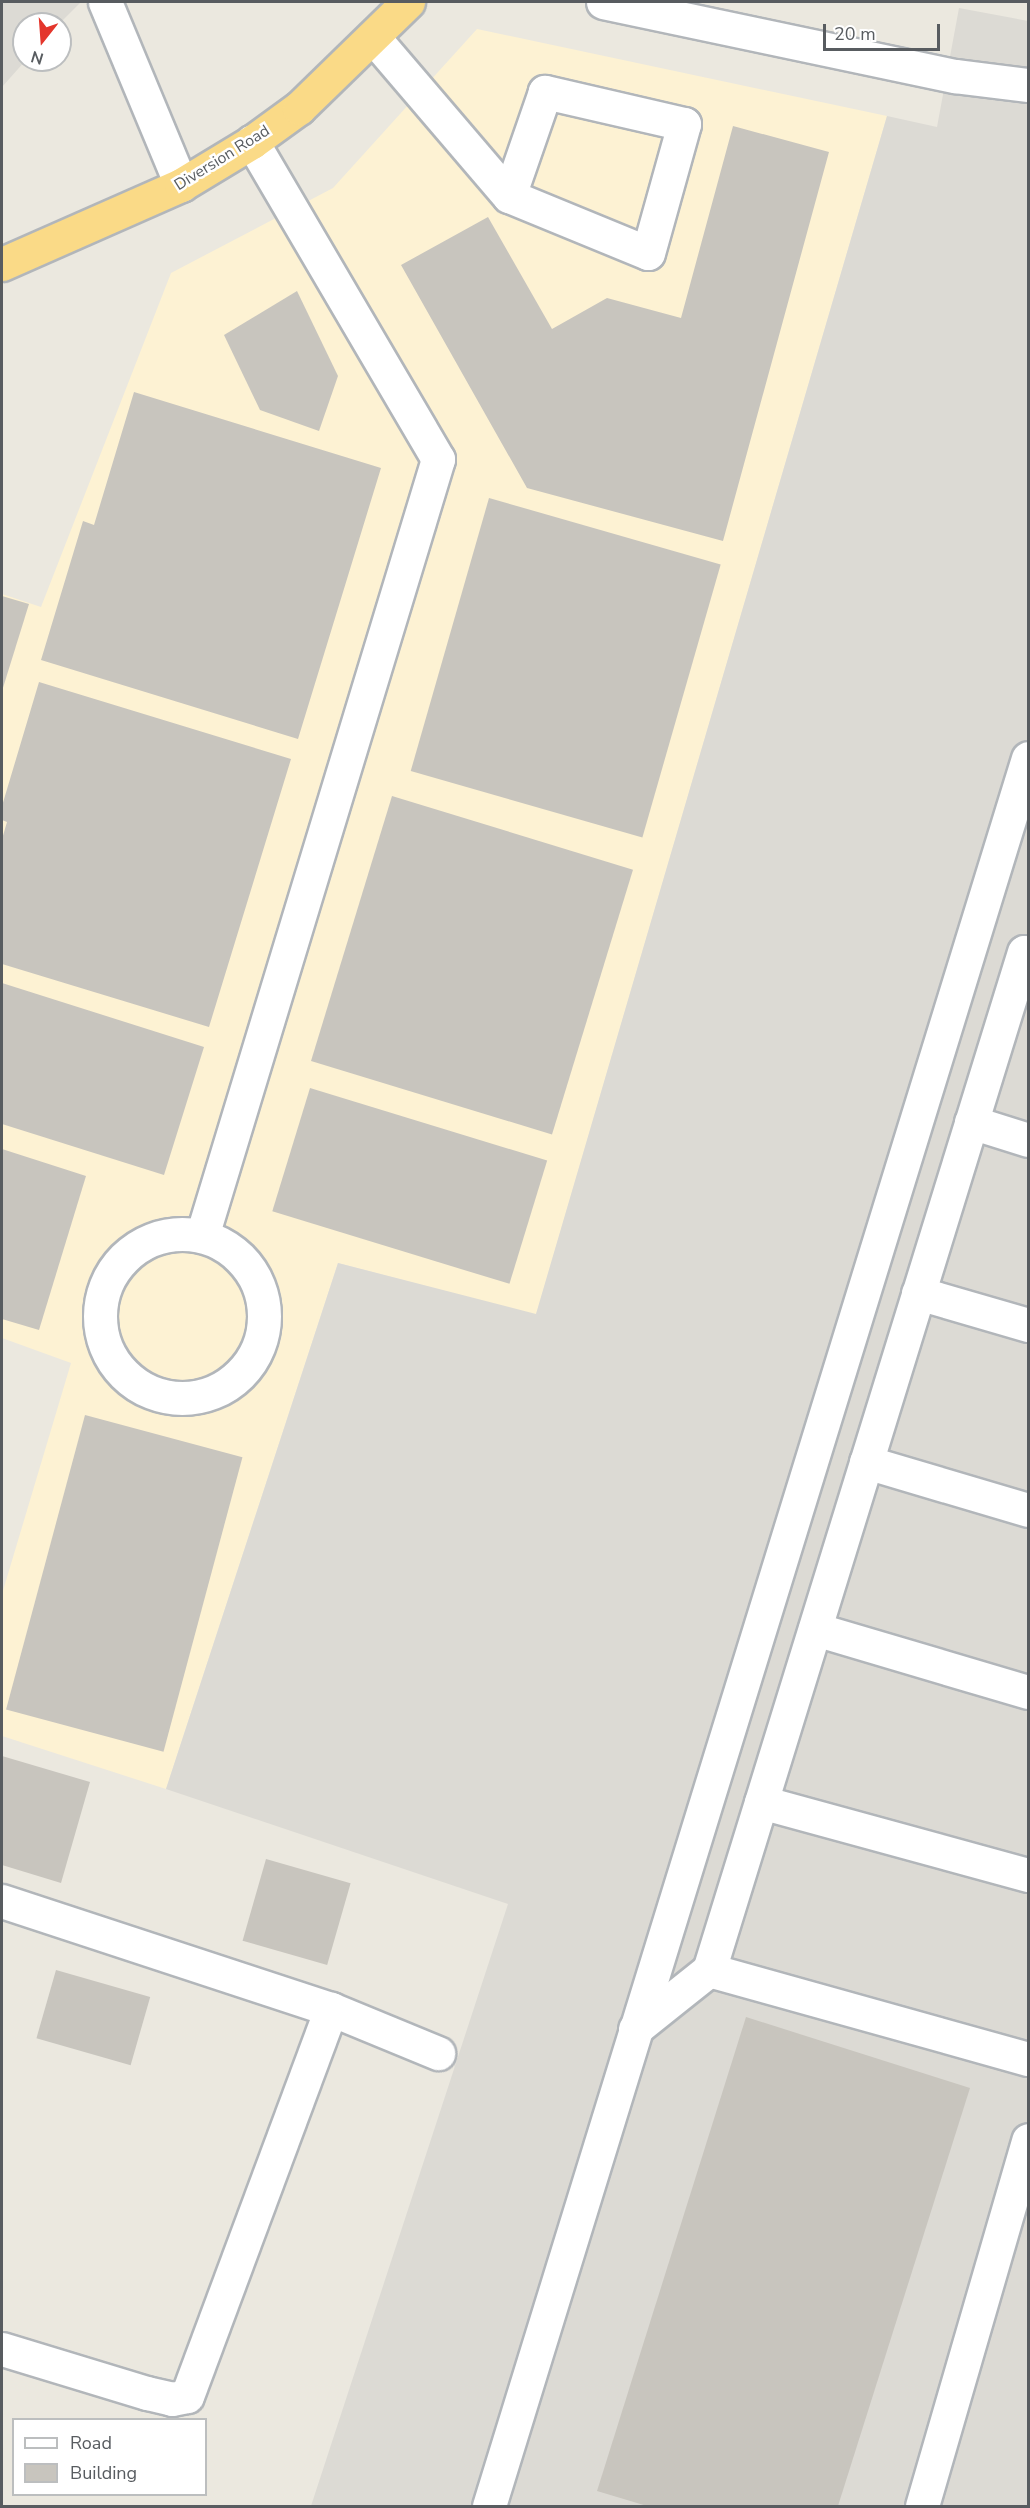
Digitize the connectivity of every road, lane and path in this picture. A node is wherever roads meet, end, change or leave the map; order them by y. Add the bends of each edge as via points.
1 (105, 2) edge
2 (408, 2) edge
3 (603, 2) edge
4 (373, 37) junction
5 (1029, 85) edge
6 (252, 142) junction
7 (181, 185) junction
8 (509, 196) junction
9 (2, 264) edge
10 (1029, 758) edge
11 (1029, 954) edge
12 (971, 1122) junction
13 (1029, 1140) edge
14 (202, 1236) junction
15 (918, 1293) junction
16 (1029, 1326) edge
17 (866, 1462) junction
18 (1029, 1510) edge
19 (815, 1629) junction
20 (1029, 1692) edge
21 (761, 1802) junction
22 (1029, 1875) edge
23 (2, 1901) edge
24 (709, 1970) junction
25 (331, 2009) junction
26 (635, 2029) junction
27 (438, 2053) dead end
28 (1029, 2059) edge
29 (1029, 2140) edge
30 (2, 2349) edge
31 (489, 2506) edge
32 (922, 2506) edge

1 - 7 street
2 - 4 highway, Diversion Road
3 - 5 street via 955,76
4 - 6 highway, Diversion Road via 298,108
4 - 8 street
6 - 7 highway, Diversion Road
6 - 14 street via 438,459
7 - 9 highway, Diversion Road
8 - 8 street via 648,254 684,124 544,92
10 - 26 street
11 - 12 street via 1024,952
12 - 13 street
12 - 15 street
14 - 14 street via 153,1239 131,1251 107,1283 99,1314 104,1345 117,1368 136,1385 158,1395 181,1399 217,1392 240,1376 261,1344 265,1313 259,1284 243,1260 224,1245
15 - 16 street
15 - 17 street
17 - 18 street
17 - 19 street
19 - 20 street
19 - 21 street
21 - 22 street
21 - 24 street
23 - 25 street
24 - 26 street
24 - 28 street
25 - 27 street
25 - 30 street via 187,2396 164,2397
26 - 31 street
29 - 32 street

